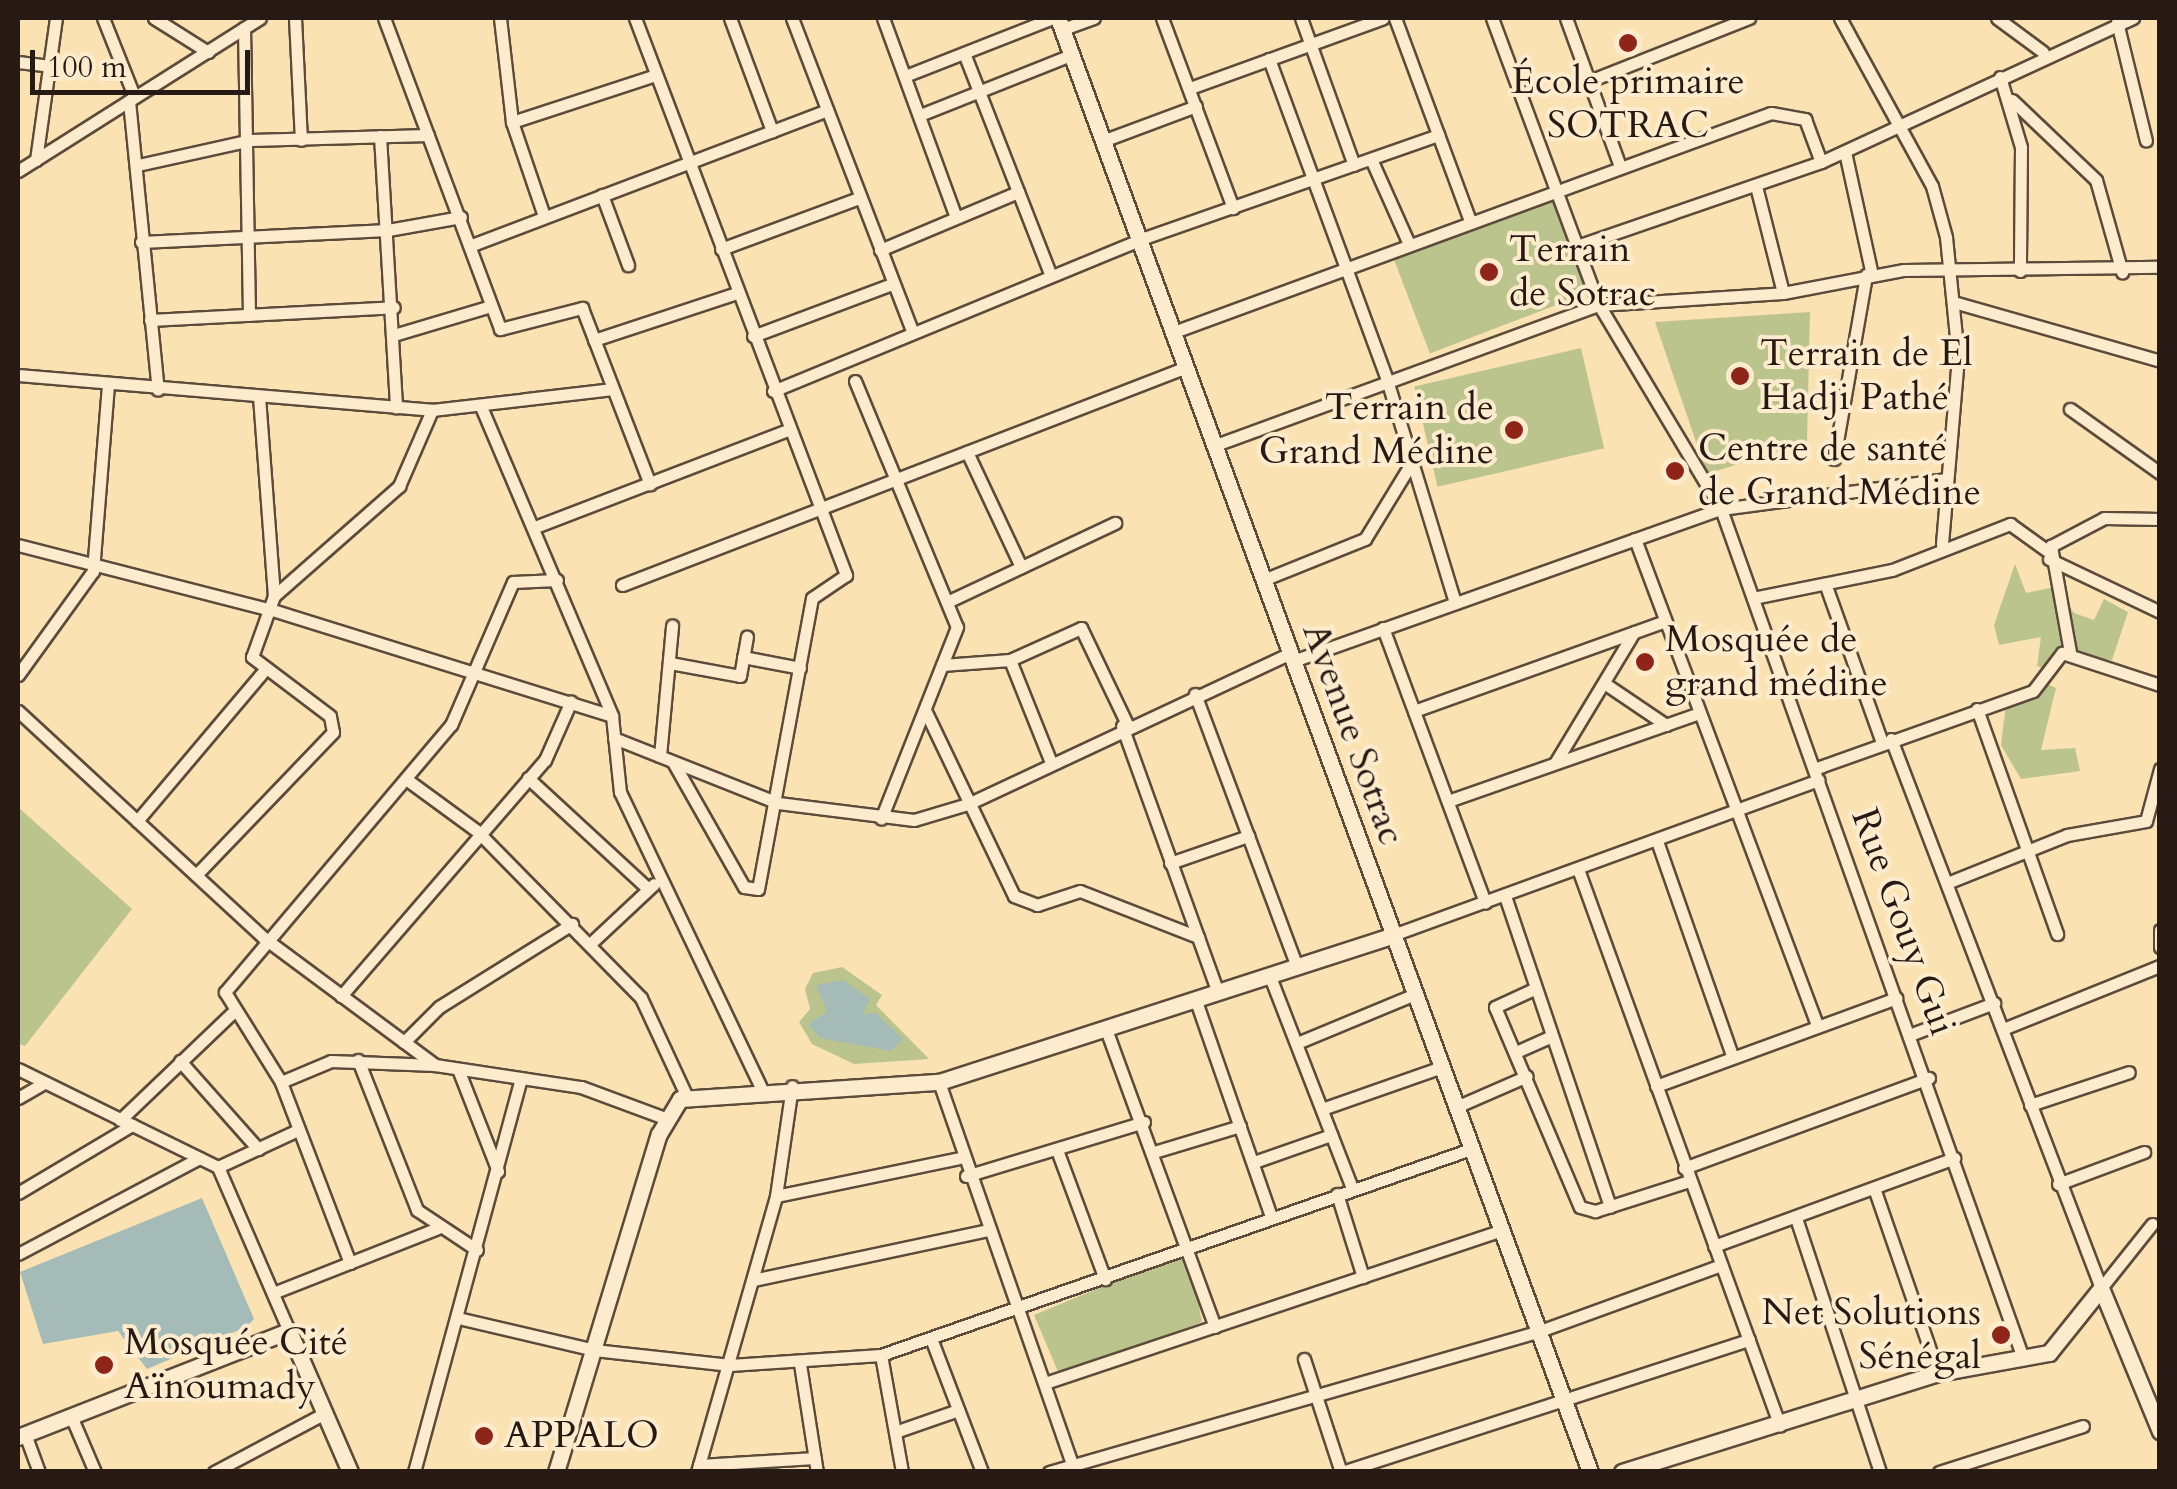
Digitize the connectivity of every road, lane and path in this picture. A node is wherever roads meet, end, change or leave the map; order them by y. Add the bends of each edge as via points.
1 (56, 18) edge
2 (103, 18) edge
3 (154, 18) edge
4 (260, 18) edge
5 (295, 18) edge
6 (384, 18) edge
7 (500, 18) edge
8 (635, 18) edge
9 (730, 18) edge
10 (792, 18) edge
11 (883, 18) edge
12 (1094, 18) edge
13 (1162, 18) edge
14 (1301, 18) edge
15 (1383, 18) edge
16 (1396, 18) edge
17 (1492, 18) edge
18 (1566, 18) edge
19 (1749, 18) edge
20 (1840, 18) edge
21 (1997, 18) edge
22 (2133, 18) edge
23 (1058, 21) edge
24 (2117, 21) edge
25 (244, 28) junction
26 (1311, 44) junction
27 (208, 52) junction
28 (2043, 52) junction
29 (964, 53) junction
30 (1073, 54) junction
31 (1269, 59) junction
32 (18, 62) edge
33 (50, 66) junction
34 (656, 75) junction
35 (906, 76) junction
36 (2000, 77) junction
37 (1589, 81) junction
38 (1190, 88) junction
39 (979, 91) junction
40 (131, 98) junction
41 (2012, 100) junction
42 (1196, 106) junction
43 (827, 110) junction
44 (920, 115) junction
45 (512, 122) junction
46 (1901, 128) junction
47 (772, 131) junction
48 (428, 135) junction
49 (1438, 135) junction
50 (380, 136) junction
51 (250, 140) junction
52 (301, 140) junction
53 (1106, 140) junction
54 (2146, 140) dead end
55 (1845, 152) junction
56 (1371, 159) junction
57 (36, 160) junction
58 (688, 162) junction
59 (1821, 162) junction
60 (1619, 164) junction
61 (138, 165) junction
62 (1354, 165) junction
63 (18, 171) edge
64 (1313, 180) junction
65 (1756, 186) junction
66 (1556, 188) junction
67 (1018, 192) junction
68 (602, 195) junction
69 (860, 198) junction
70 (1233, 208) junction
71 (544, 216) junction
72 (460, 217) junction
73 (956, 217) junction
74 (1470, 221) junction
75 (388, 230) junction
76 (251, 236) junction
77 (1141, 239) junction
78 (140, 242) junction
79 (1408, 244) junction
80 (472, 245) junction
81 (1577, 246) junction
82 (721, 249) junction
83 (880, 250) junction
84 (628, 266) dead end
85 (2160, 267) edge
86 (1346, 268) junction
87 (1952, 268) junction
88 (2020, 271) junction
89 (2122, 272) junction
90 (1050, 274) junction
91 (1869, 275) junction
92 (892, 284) junction
93 (737, 293) junction
94 (1784, 293) junction
95 (1956, 303) junction
96 (1599, 305) junction
97 (492, 306) junction
98 (394, 307) junction
99 (249, 315) junction
100 (150, 320) junction
101 (912, 330) junction
102 (1172, 333) junction
103 (396, 334) junction
104 (753, 336) junction
105 (594, 340) junction
106 (2160, 361) edge
107 (1184, 368) junction
108 (18, 376) edge
109 (1386, 380) junction
110 (856, 381) dead end
111 (108, 386) junction
112 (613, 389) junction
113 (158, 390) junction
114 (773, 391) junction
115 (259, 398) junction
116 (396, 408) junction
117 (482, 409) junction
118 (2070, 409) dead end
119 (432, 410) junction
120 (788, 430) junction
121 (1213, 446) junction
122 (966, 452) junction
123 (1834, 460) dead end
124 (1412, 462) junction
125 (2160, 473) edge
126 (896, 479) junction
127 (1945, 479) junction
128 (650, 484) junction
129 (817, 510) junction
130 (1721, 510) junction
131 (2158, 514) edge
132 (1115, 523) dead end
133 (535, 527) junction
134 (1635, 539) junction
135 (1942, 544) junction
136 (18, 545) edge
137 (2049, 555) junction
138 (1020, 567) junction
139 (92, 571) junction
140 (557, 580) junction
141 (1263, 580) junction
142 (622, 585) dead end
143 (1826, 586) junction
144 (274, 596) junction
145 (1754, 598) junction
146 (947, 602) junction
147 (1455, 603) junction
148 (272, 610) junction
149 (2160, 612) edge
150 (1665, 621) junction
151 (672, 626) dead end
152 (1383, 628) junction
153 (1634, 632) junction
154 (747, 637) dead end
155 (2070, 652) junction
156 (744, 656) junction
157 (1292, 657) junction
158 (1010, 660) junction
159 (670, 663) junction
160 (942, 665) junction
161 (800, 668) junction
162 (482, 671) junction
163 (263, 672) junction
164 (18, 675) edge
165 (1604, 682) junction
166 (2160, 685) edge
167 (1195, 694) junction
168 (571, 701) junction
169 (1976, 709) junction
170 (926, 710) junction
171 (18, 711) edge
172 (1414, 711) junction
173 (1700, 713) junction
174 (612, 716) junction
175 (1124, 725) junction
176 (1666, 725) junction
177 (614, 738) junction
178 (1887, 741) junction
179 (660, 756) junction
180 (1050, 760) junction
181 (674, 762) junction
182 (1556, 763) junction
183 (2160, 769) edge
184 (1816, 775) junction
185 (528, 778) junction
186 (406, 779) junction
187 (1448, 801) junction
188 (778, 802) junction
189 (968, 804) junction
190 (1736, 812) junction
191 (880, 819) junction
192 (137, 821) junction
193 (477, 831) junction
194 (1248, 836) junction
195 (1657, 840) junction
196 (2025, 852) junction
197 (1170, 863) junction
198 (1578, 869) junction
199 (196, 876) junction
200 (1947, 883) junction
201 (652, 885) junction
202 (1505, 896) junction
203 (1485, 902) junction
204 (572, 924) junction
205 (2160, 930) edge
206 (2057, 934) dead end
207 (1390, 936) junction
208 (1198, 937) junction
209 (264, 938) junction
210 (591, 943) junction
211 (2160, 946) edge
212 (1296, 964) junction
213 (2160, 966) edge
214 (1268, 974) junction
215 (1534, 989) junction
216 (1218, 992) junction
217 (1412, 995) junction
218 (341, 996) junction
219 (1896, 998) junction
220 (1196, 1000) junction
221 (1994, 1003) junction
222 (232, 1012) junction
223 (1816, 1022) junction
224 (2003, 1029) junction
225 (1106, 1032) junction
226 (1912, 1034) junction
227 (1552, 1036) junction
228 (404, 1042) junction
229 (1297, 1043) junction
230 (1516, 1052) junction
231 (1732, 1055) junction
232 (358, 1060) junction
233 (180, 1061) junction
234 (434, 1065) junction
235 (1442, 1067) junction
236 (458, 1069) junction
237 (18, 1070) edge
238 (2129, 1072) dead end
239 (1527, 1076) junction
240 (521, 1078) junction
241 (1929, 1078) junction
242 (281, 1082) junction
243 (938, 1082) junction
244 (44, 1083) junction
245 (792, 1086) junction
246 (1656, 1086) junction
247 (761, 1087) junction
248 (686, 1096) junction
249 (18, 1098) edge
250 (1456, 1106) junction
251 (2030, 1106) junction
252 (1322, 1109) junction
253 (665, 1118) junction
254 (126, 1122) junction
255 (1144, 1122) junction
256 (1240, 1126) junction
257 (298, 1130) junction
258 (1331, 1135) junction
259 (258, 1149) junction
260 (1471, 1149) junction
261 (1056, 1150) junction
262 (1154, 1152) junction
263 (2144, 1152) dead end
264 (199, 1158) junction
265 (958, 1158) junction
266 (1954, 1158) junction
267 (1254, 1162) junction
268 (218, 1167) junction
269 (1684, 1168) junction
270 (498, 1170) junction
271 (966, 1176) junction
272 (1689, 1182) junction
273 (2058, 1184) junction
274 (1352, 1188) junction
275 (1874, 1188) junction
276 (18, 1193) edge
277 (1336, 1194) junction
278 (776, 1196) junction
279 (1610, 1207) junction
280 (1271, 1216) junction
281 (1796, 1218) junction
282 (2152, 1224) dead end
283 (438, 1228) junction
284 (989, 1230) junction
285 (1501, 1230) junction
286 (1187, 1245) junction
287 (1714, 1246) junction
288 (477, 1250) junction
289 (18, 1254) edge
290 (350, 1263) junction
291 (1721, 1266) junction
292 (1363, 1277) junction
293 (1105, 1278) junction
294 (753, 1280) junction
295 (2101, 1288) junction
296 (273, 1293) junction
297 (1021, 1313) junction
298 (458, 1318) junction
299 (1215, 1328) junction
300 (289, 1331) junction
301 (1537, 1332) junction
302 (1749, 1340) junction
303 (932, 1341) junction
304 (594, 1350) junction
305 (881, 1355) junction
306 (2023, 1358) junction
307 (1304, 1359) dead end
308 (800, 1364) junction
309 (730, 1366) junction
310 (1938, 1372) junction
311 (1045, 1383) junction
312 (1315, 1390) junction
313 (1561, 1400) junction
314 (1856, 1400) junction
315 (958, 1410) junction
316 (325, 1413) junction
317 (71, 1416) junction
318 (1780, 1426) junction
319 (2083, 1426) dead end
320 (2160, 1431) edge
321 (895, 1432) junction
322 (22, 1435) edge
323 (815, 1458) junction
324 (698, 1468) edge
325 (1074, 1468) edge
326 (38, 1472) edge
327 (96, 1472) edge
328 (214, 1472) edge
329 (350, 1472) edge
330 (414, 1472) edge
331 (556, 1472) edge
332 (817, 1472) edge
333 (902, 1472) edge
334 (982, 1472) edge
335 (1049, 1472) edge
336 (1342, 1472) edge
337 (1590, 1472) edge
338 (1622, 1472) edge
339 (1880, 1472) edge
340 (1939, 1472) edge

1 - 33 street
2 - 40 street
3 - 27 street
4 - 25 street
5 - 52 street
6 - 48 street
7 - 45 street
8 - 34 street
9 - 47 street
10 - 43 street
11 - 35 street
12 - 23 street
13 - 38 street
14 - 26 street
15 - 26 street
16 - 49 street
17 - 66 street, Rue Gouy Gui
18 - 37 street
19 - 37 street
20 - 46 street
21 - 28 street
22 - 24 street
23 - 29 street
23 - 30 street, Avenue Sotrac
24 - 28 street
24 - 54 street
25 - 27 street
25 - 51 street
26 - 31 street
26 - 62 street
27 - 40 street
28 - 36 street
29 - 35 street
29 - 39 street
30 - 39 street
30 - 53 street, Avenue Sotrac
31 - 38 street
31 - 64 street
32 - 33 street
33 - 57 street
34 - 45 street
34 - 58 street
35 - 44 street
36 - 41 street
36 - 46 street
37 - 60 street
38 - 42 street
39 - 44 street
39 - 67 street
40 - 57 street
40 - 61 street
41 - 88 street
41 - 89 street via 2096,180
42 - 53 street
42 - 70 street
43 - 47 street
43 - 69 street
44 - 73 street
45 - 71 street
46 - 55 street
46 - 87 street via 1932,186
47 - 58 street
48 - 50 street
48 - 72 street
49 - 56 street
49 - 74 street
50 - 52 street
50 - 75 street
51 - 52 street
51 - 61 street
51 - 76 street
53 - 77 street, Avenue Sotrac
55 - 59 street
55 - 91 street
56 - 62 street
56 - 79 street
57 - 63 street
58 - 68 street
58 - 82 street
59 - 60 street via 1804,119 1788,109
59 - 65 street
60 - 66 street
61 - 78 street
62 - 64 street
64 - 70 street
64 - 86 street
65 - 81 street
65 - 94 street
66 - 74 street
66 - 81 street, Rue Gouy Gui
67 - 73 street
67 - 90 street
68 - 71 street
68 - 84 street
69 - 82 street
69 - 83 street
70 - 77 street
71 - 80 street
72 - 75 street
72 - 80 street
73 - 83 street
74 - 79 street
75 - 76 street
75 - 98 street
76 - 78 street
76 - 99 street
77 - 90 street
77 - 102 street, Avenue Sotrac
78 - 100 street
79 - 86 street
80 - 97 street
81 - 96 street, Rue Gouy Gui
82 - 93 street
83 - 92 street
85 - 89 street
86 - 102 street
86 - 109 street
87 - 88 street
87 - 91 street
87 - 95 street
88 - 89 street
90 - 101 street
91 - 94 street
91 - 123 street
92 - 101 street
92 - 104 street
93 - 104 street
93 - 105 street
94 - 96 street
95 - 106 street
95 - 127 street
96 - 109 street
96 - 130 street, Rue Gouy Gui
97 - 103 street
97 - 105 street via 503,331 578,305
98 - 99 street
98 - 103 street
99 - 100 street
100 - 113 street
101 - 114 street
102 - 107 street, Avenue Sotrac
103 - 116 street
104 - 114 street
105 - 112 street
107 - 121 street, Avenue Sotrac
107 - 122 street
108 - 111 street
109 - 121 street
109 - 124 street
110 - 126 street
111 - 113 street
111 - 139 street
112 - 117 street
112 - 128 street
113 - 115 street
114 - 120 street
115 - 116 street
115 - 144 street
116 - 119 street
117 - 119 street
117 - 133 street
118 - 125 street
119 - 144 street via 399,486
120 - 128 street
120 - 129 street
121 - 141 street, Avenue Sotrac
122 - 126 street
122 - 138 street
124 - 141 street via 1394,505 1364,539
124 - 147 street
126 - 129 street
126 - 146 street
127 - 130 street
127 - 135 street via 1951,513
128 - 133 street
129 - 142 street
129 - 161 street via 846,574 812,598
130 - 134 street
130 - 145 street, Rue Gouy Gui
131 - 137 street via 2104,518
132 - 138 street
133 - 140 street
134 - 147 street
134 - 150 street
135 - 137 street via 2010,524
135 - 143 street via 1892,570
136 - 139 street
137 - 149 street
137 - 155 street
138 - 146 street
139 - 148 street
139 - 164 street
140 - 162 street via 513,582
140 - 174 street
141 - 157 street, Avenue Sotrac
143 - 145 street
143 - 178 street
144 - 148 street
145 - 184 street, Rue Gouy Gui
146 - 160 street via 957,626
147 - 152 street
148 - 162 street
148 - 163 street via 252,657
150 - 153 street
150 - 173 street
151 - 159 street
152 - 157 street
152 - 172 street
153 - 165 street
153 - 172 street
154 - 156 street
155 - 166 street
155 - 169 street via 2056,656 2040,687
156 - 159 street via 740,676
156 - 161 street
157 - 167 street
157 - 207 street, Avenue Sotrac
158 - 160 street
158 - 175 street via 1081,628
158 - 180 street
159 - 179 street
160 - 170 street
161 - 188 street
162 - 168 street
162 - 186 street
163 - 192 street
163 - 199 street via 330,716 333,732
165 - 176 street
165 - 182 street
167 - 175 street
167 - 194 street
168 - 174 street
168 - 185 street
169 - 178 street
169 - 196 street
170 - 189 street
170 - 191 street
171 - 192 street
172 - 187 street
173 - 176 street
173 - 190 street
174 - 177 street
175 - 180 street
175 - 197 street
176 - 182 street
177 - 179 street
177 - 201 street via 620,792
178 - 184 street
178 - 200 street
179 - 181 street
180 - 189 street
181 - 188 street
181 - 188 street via 744,888 758,889 769,866
182 - 187 street
183 - 196 street via 2146,822
184 - 190 street
184 - 219 street, Rue Gouy Gui
185 - 193 street
185 - 201 street
186 - 193 street
186 - 209 street
187 - 203 street
188 - 191 street
189 - 191 street
189 - 208 street via 1020,901 1080,891
190 - 195 street
190 - 223 street
192 - 199 street
193 - 204 street
193 - 218 street
194 - 197 street
194 - 212 street
195 - 198 street
195 - 231 street
196 - 200 street
196 - 206 street
197 - 208 street
198 - 202 street
198 - 246 street
199 - 209 street
200 - 221 street
201 - 210 street
201 - 247 street via 714,972
202 - 203 street
202 - 215 street
203 - 207 street
204 - 210 street
204 - 228 street via 462,991
205 - 211 street
207 - 212 street
207 - 217 street, Avenue Sotrac
208 - 216 street
209 - 218 street
209 - 222 street via 225,992
210 - 248 street via 654,1016
212 - 214 street
213 - 224 street
214 - 216 street
214 - 229 street
215 - 227 street
215 - 230 street via 1496,1003
216 - 220 street
217 - 229 street
217 - 235 street, Avenue Sotrac
218 - 228 street
219 - 223 street
219 - 226 street, Rue Gouy Gui
220 - 225 street
220 - 256 street
221 - 224 street
221 - 226 street
222 - 233 street
222 - 242 street
223 - 231 street
224 - 251 street
225 - 243 street
225 - 255 street
226 - 241 street, Rue Gouy Gui
227 - 230 street
227 - 279 street
228 - 234 street
229 - 252 street
230 - 239 street
231 - 246 street
232 - 234 street
232 - 242 street via 314,1064
232 - 283 street via 418,1210
233 - 254 street
233 - 259 street
234 - 236 street
235 - 250 street, Avenue Sotrac
235 - 252 street
236 - 240 street
236 - 270 street
237 - 244 street
238 - 251 street
239 - 250 street
239 - 279 street via 1578,1203
240 - 253 street via 581,1087
240 - 270 street
241 - 266 street, Rue Gouy Gui
241 - 269 street
242 - 257 street
243 - 245 street
243 - 265 street
244 - 249 street
244 - 254 street
245 - 247 street
245 - 278 street
246 - 269 street
247 - 248 street
248 - 253 street
250 - 260 street, Avenue Sotrac
251 - 273 street
252 - 258 street
253 - 304 street
254 - 264 street
254 - 276 street
255 - 261 street
255 - 262 street
256 - 262 street
256 - 267 street
257 - 259 street
257 - 290 street
258 - 267 street
258 - 274 street
259 - 268 street
260 - 274 street
260 - 285 street, Avenue Sotrac
261 - 271 street
261 - 293 street
262 - 286 street
263 - 273 street
264 - 268 street
264 - 289 street
265 - 271 street
265 - 278 street
266 - 275 street
266 - 306 street, Rue Gouy Gui
267 - 280 street
268 - 296 street
269 - 272 street
270 - 288 street
271 - 284 street
272 - 279 street
272 - 287 street
273 - 295 street
274 - 277 street
275 - 281 street
275 - 310 street
277 - 280 street
277 - 292 street
278 - 294 street
280 - 286 street
281 - 287 street
281 - 314 street
282 - 295 street
283 - 288 street
283 - 290 street
284 - 294 street
284 - 297 street
285 - 292 street
285 - 301 street, Avenue Sotrac
286 - 293 street
286 - 299 street
287 - 291 street
288 - 298 street
290 - 296 street
291 - 301 street
291 - 302 street
292 - 299 street
293 - 297 street
294 - 309 street
295 - 306 street via 2060,1345
295 - 320 street
296 - 300 street
297 - 303 street
297 - 311 street
298 - 304 street
298 - 330 street
299 - 311 street
300 - 316 street
300 - 317 street
301 - 312 street
301 - 313 street, Avenue Sotrac
302 - 313 street
302 - 318 street
303 - 305 street
303 - 315 street
304 - 309 street
304 - 331 street
305 - 308 street
305 - 321 street
306 - 310 street
307 - 312 street
308 - 309 street
308 - 323 street
309 - 324 street
310 - 314 street
311 - 325 street
312 - 325 street
312 - 336 street
313 - 336 street
313 - 337 street, Avenue Sotrac
314 - 318 street
314 - 339 street
315 - 321 street
315 - 334 street
316 - 328 street
316 - 329 street
317 - 322 street
317 - 327 street
318 - 338 street
319 - 340 street
321 - 333 street
322 - 326 street
323 - 324 street
323 - 332 street
325 - 335 street

